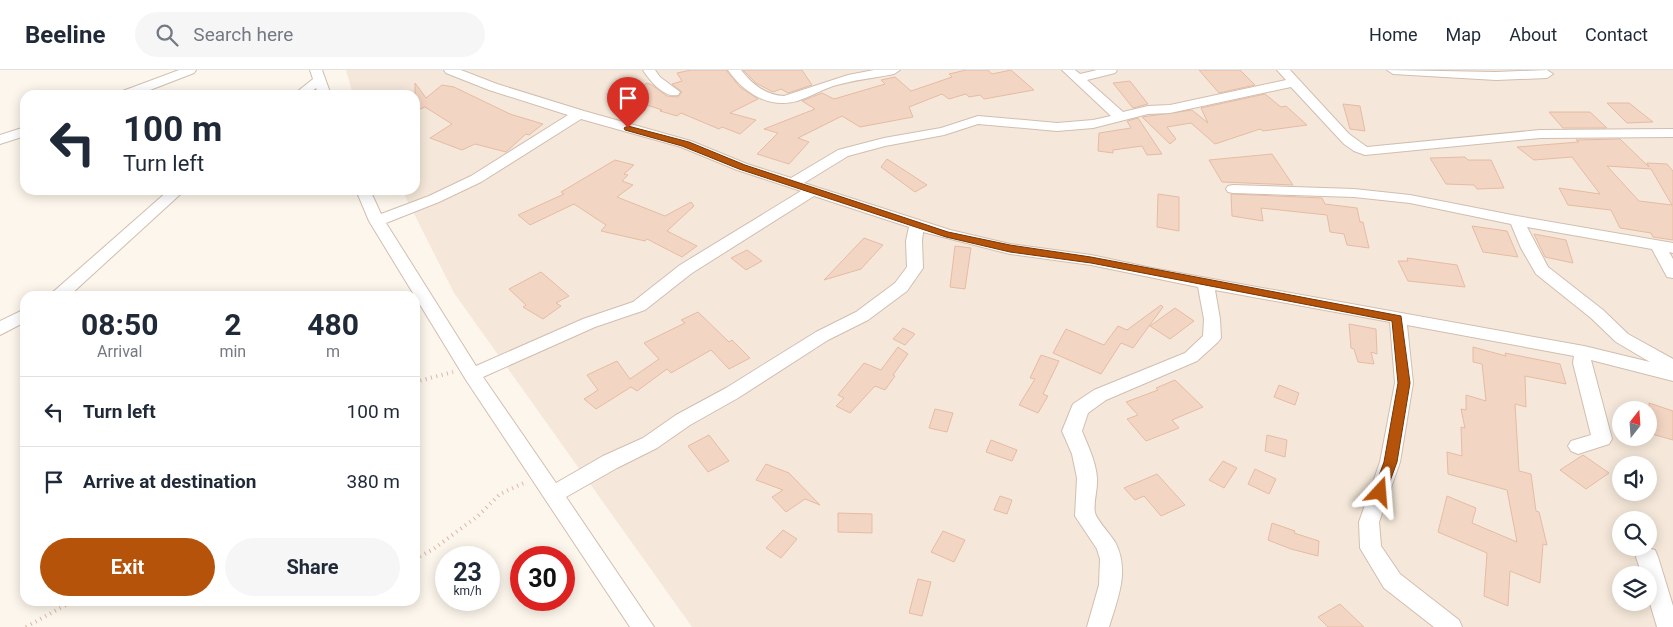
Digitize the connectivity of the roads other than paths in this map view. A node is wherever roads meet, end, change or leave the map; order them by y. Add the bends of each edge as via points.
1 (190, 70) edge
2 (450, 70) edge
3 (649, 70) edge
4 (734, 70) edge
5 (894, 70) edge
6 (1111, 70) edge
7 (1392, 70) edge
8 (1072, 74) edge
9 (1547, 74) dead end
10 (318, 75) edge
11 (1287, 75) edge
12 (138, 90) edge
13 (304, 90) edge
14 (323, 90) edge
15 (674, 92) dead end
16 (579, 114) junction
17 (1121, 118) junction
18 (20, 133) edge
19 (1673, 133) edge
20 (0, 140) edge
21 (793, 183) junction
22 (814, 190) junction
23 (1233, 190) dead end
24 (172, 195) edge
25 (365, 195) edge
26 (377, 221) junction
27 (1517, 221) junction
28 (917, 225) junction
29 (1666, 247) edge
30 (1673, 274) edge
31 (1205, 283) junction
32 (65, 291) edge
33 (20, 318) edge
34 (1398, 319) junction
35 (0, 329) edge
36 (1584, 352) junction
37 (468, 368) junction
38 (1673, 368) edge
39 (1673, 374) edge
40 (1578, 446) dead end
41 (553, 494) junction
42 (1647, 557) dead end
43 (643, 627) edge
44 (1098, 627) edge
45 (1450, 627) edge
46 (1668, 627) edge

1 - 12 street
2 - 16 street
3 - 15 street via 656,80
4 - 5 street via 749,87 777,100
6 - 8 street
7 - 9 street via 1496,76
8 - 17 street
10 - 13 street
10 - 14 street
11 - 17 street via 1291,83 1266,90 1170,109 1148,110
11 - 19 street via 1341,135 1365,151 1540,134
16 - 21 street via 686,144
16 - 26 street via 476,179
17 - 21 street via 1057,127 978,120 944,131 842,152
18 - 20 street
21 - 22 street
22 - 28 street
22 - 37 street via 686,269 639,306
23 - 27 street via 1354,193 1410,199
24 - 32 street
25 - 26 street
26 - 37 street
27 - 29 street
27 - 38 street via 1542,270 1622,338
28 - 31 street via 1010,249 1091,260
28 - 41 street via 915,268 901,287 862,316 814,341 650,443
29 - 30 street
31 - 34 street
31 - 44 street via 1212,338 1191,357 1100,395 1080,409 1072,431 1082,454 1087,478 1085,516 1111,558 1110,591
33 - 35 street
34 - 36 street
34 - 45 street via 1404,383 1390,462 1370,522 1371,548 1392,581
36 - 39 street
36 - 40 street via 1582,363 1602,438
37 - 41 street
41 - 43 street
42 - 46 street

